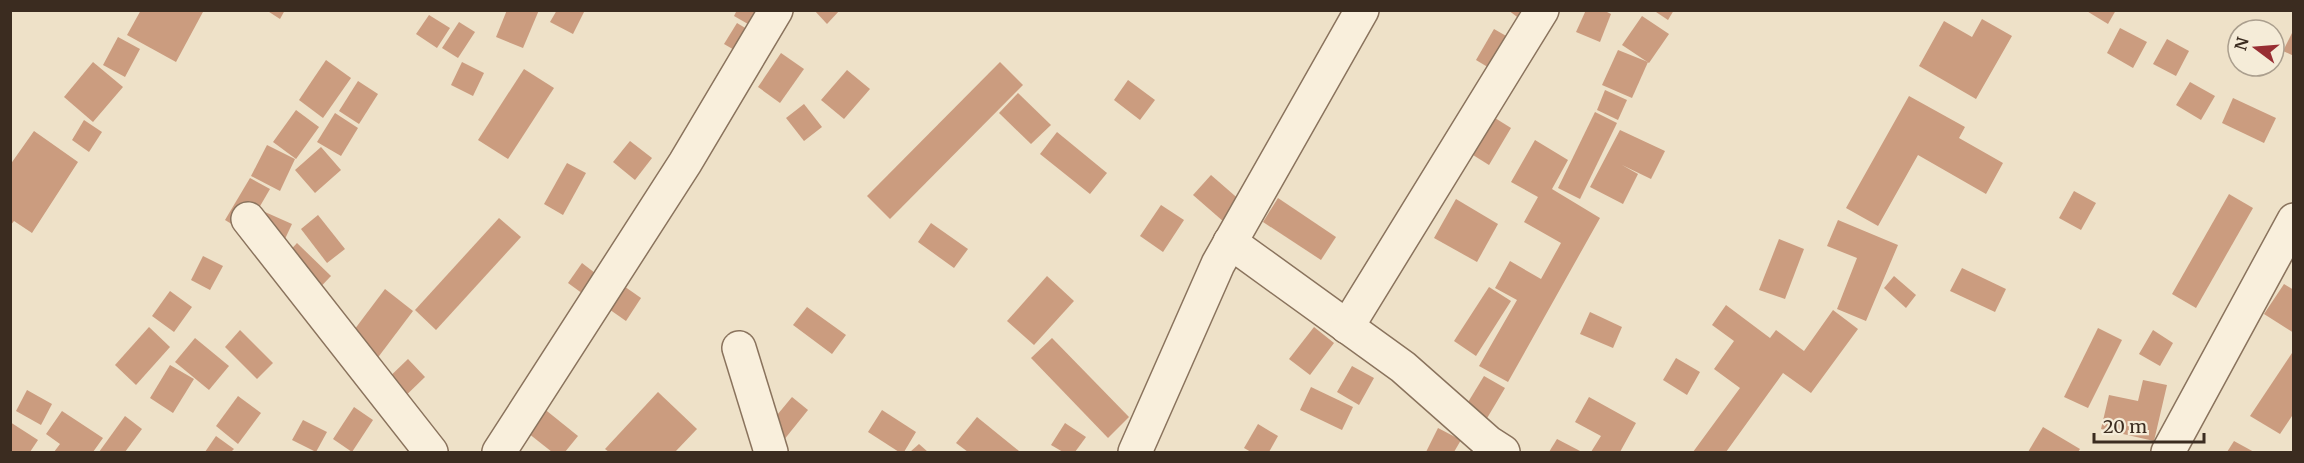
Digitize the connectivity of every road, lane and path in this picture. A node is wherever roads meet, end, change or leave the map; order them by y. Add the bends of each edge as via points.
1 (776, 10) edge
2 (1362, 10) edge
3 (1542, 10) edge
4 (248, 219) dead end
5 (2293, 223) edge
6 (1230, 242) junction
7 (1347, 327) junction
8 (739, 348) dead end
9 (431, 453) edge
10 (499, 453) edge
11 (771, 453) edge
12 (1135, 453) edge
13 (1503, 453) edge
14 (2168, 453) edge

1 - 10 street via 685,163
2 - 6 street
3 - 7 street
4 - 9 street
5 - 14 street
6 - 7 street
6 - 12 street
7 - 13 street via 1404,367
8 - 11 street

